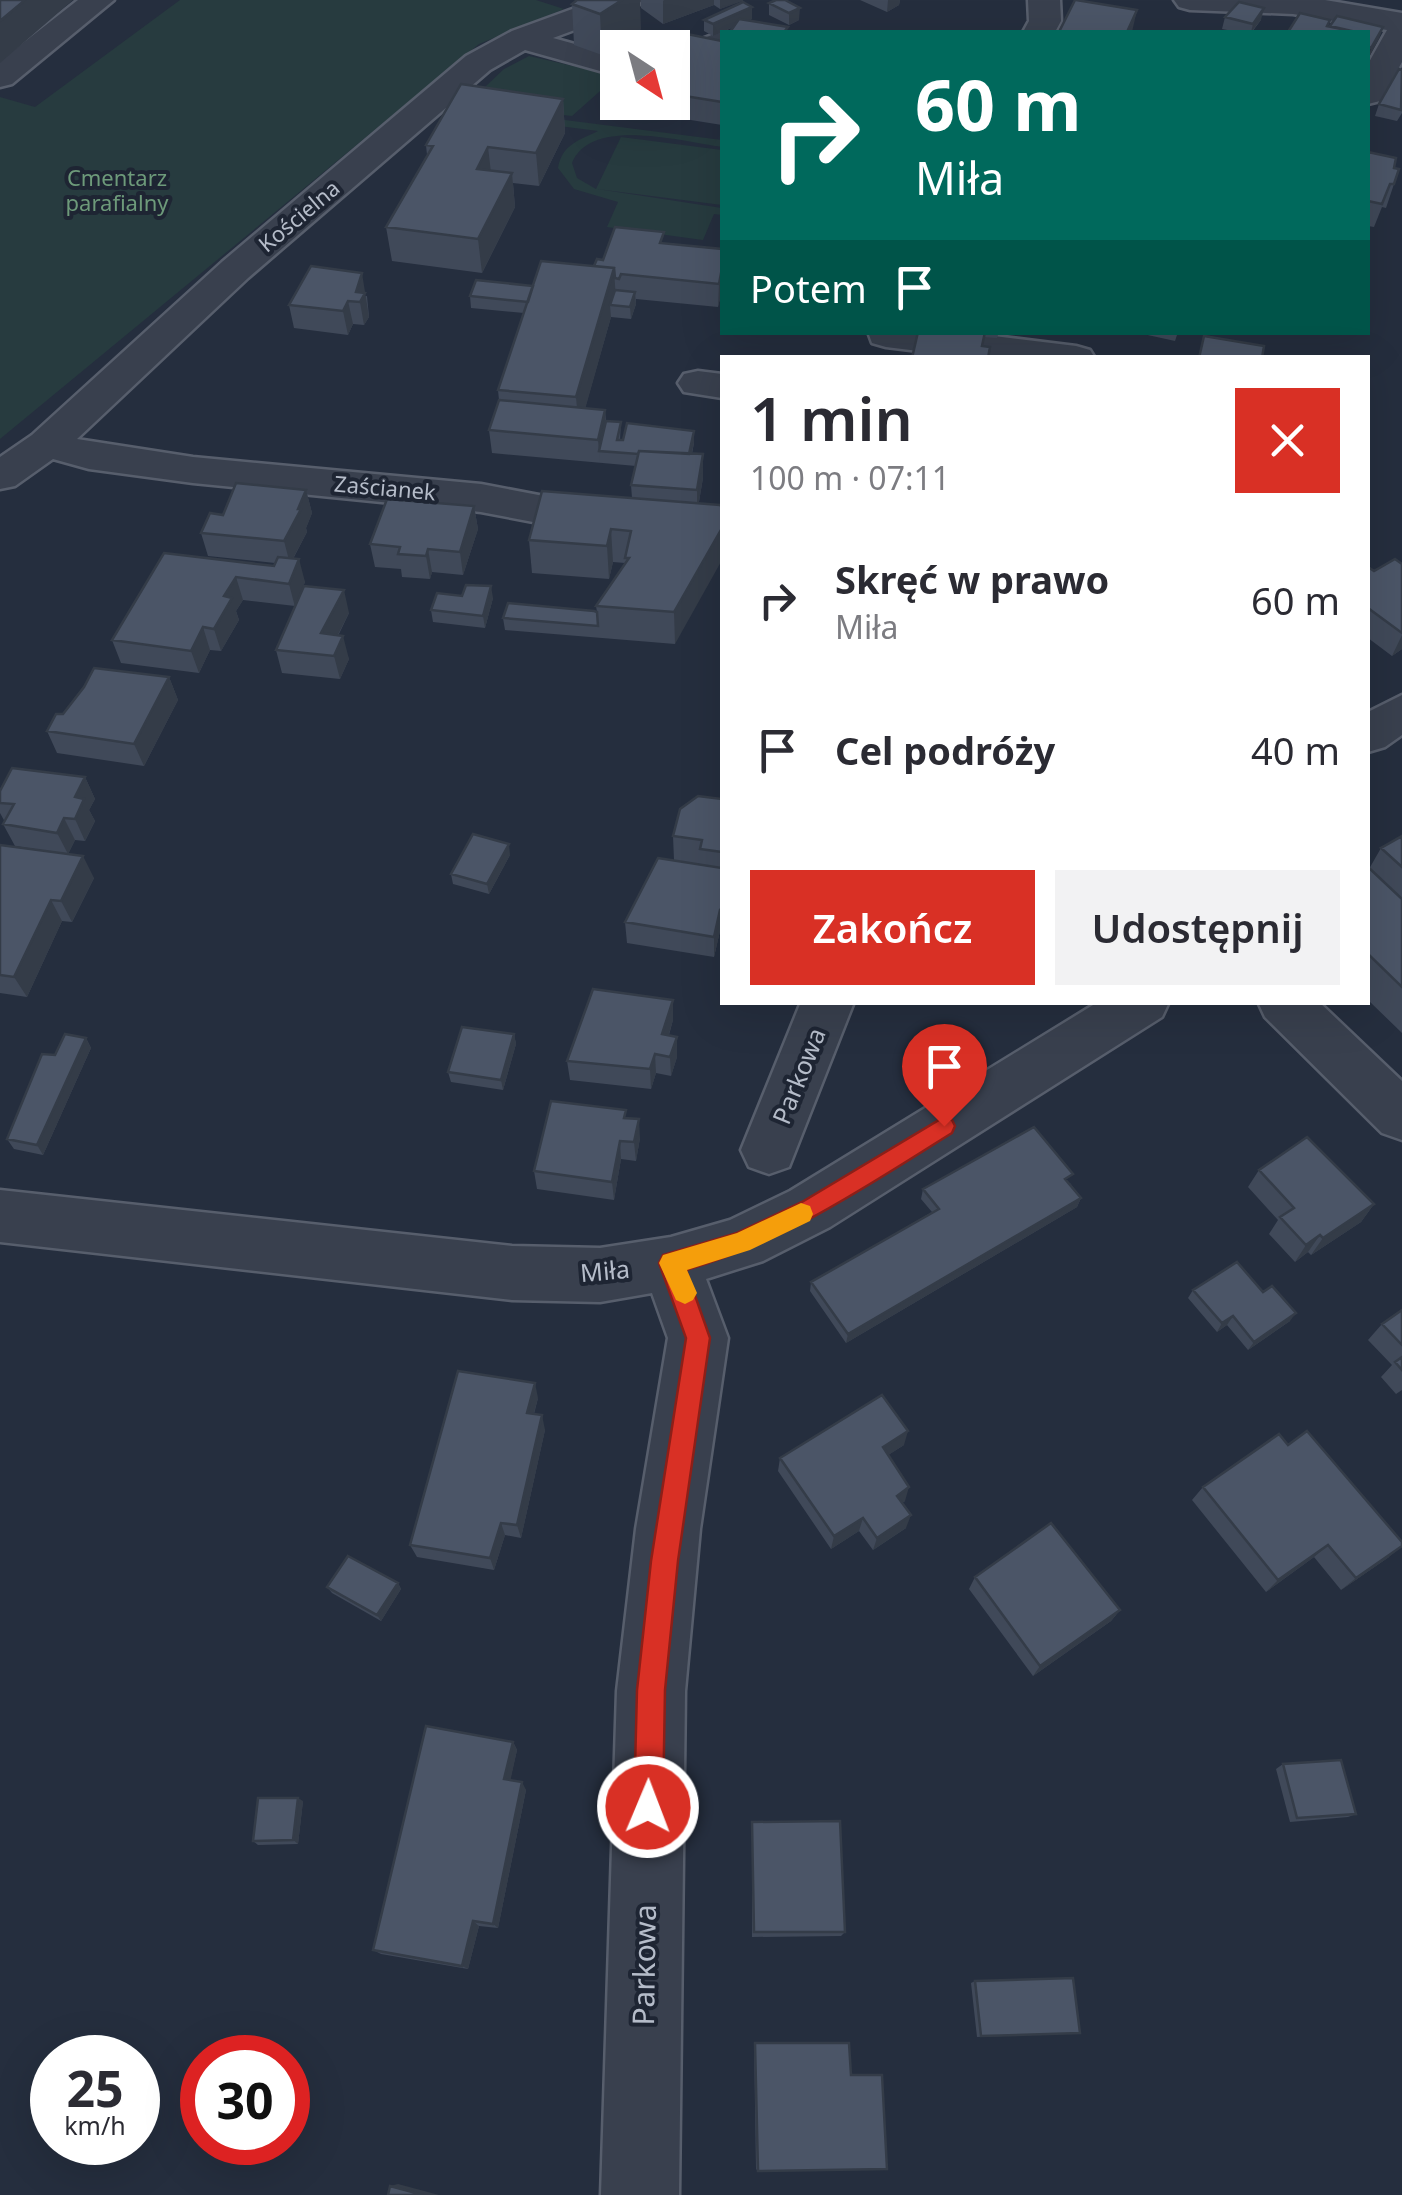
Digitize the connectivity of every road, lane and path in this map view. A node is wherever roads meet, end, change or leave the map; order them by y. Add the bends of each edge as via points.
1 (98, 0) edge
2 (626, 0) edge
3 (1044, 0) edge
4 (1190, 0) edge
5 (1402, 23) edge
6 (1040, 30) edge
7 (1402, 31) edge
8 (524, 38) junction
9 (720, 43) edge
10 (690, 49) edge
11 (600, 62) edge
12 (0, 77) edge
13 (1370, 90) edge
14 (884, 342) edge
15 (1040, 355) edge
16 (47, 444) junction
17 (0, 476) edge
18 (720, 530) edge
19 (1402, 712) edge
20 (1370, 733) edge
21 (827, 1005) edge
22 (1138, 1005) edge
23 (1287, 1005) edge
24 (1402, 1116) edge
25 (769, 1150) dead end
26 (0, 1216) edge
27 (672, 1263) junction
28 (640, 2195) edge

1 - 12 street
2 - 8 street, Kościelna
3 - 6 street
4 - 5 street via 1293,4
7 - 13 street
8 - 11 street
8 - 16 street, Kościelna via 478,64 235,270
9 - 10 street
14 - 15 street
16 - 17 street, Kościelna
16 - 18 street, Zaścianek via 193,470
19 - 20 street
21 - 25 street, Parkowa
22 - 27 street, Miła via 810,1209 742,1243
23 - 24 street
26 - 27 street, Miła via 512,1273 600,1275
27 - 28 street, Parkowa via 698,1338 651,1690

